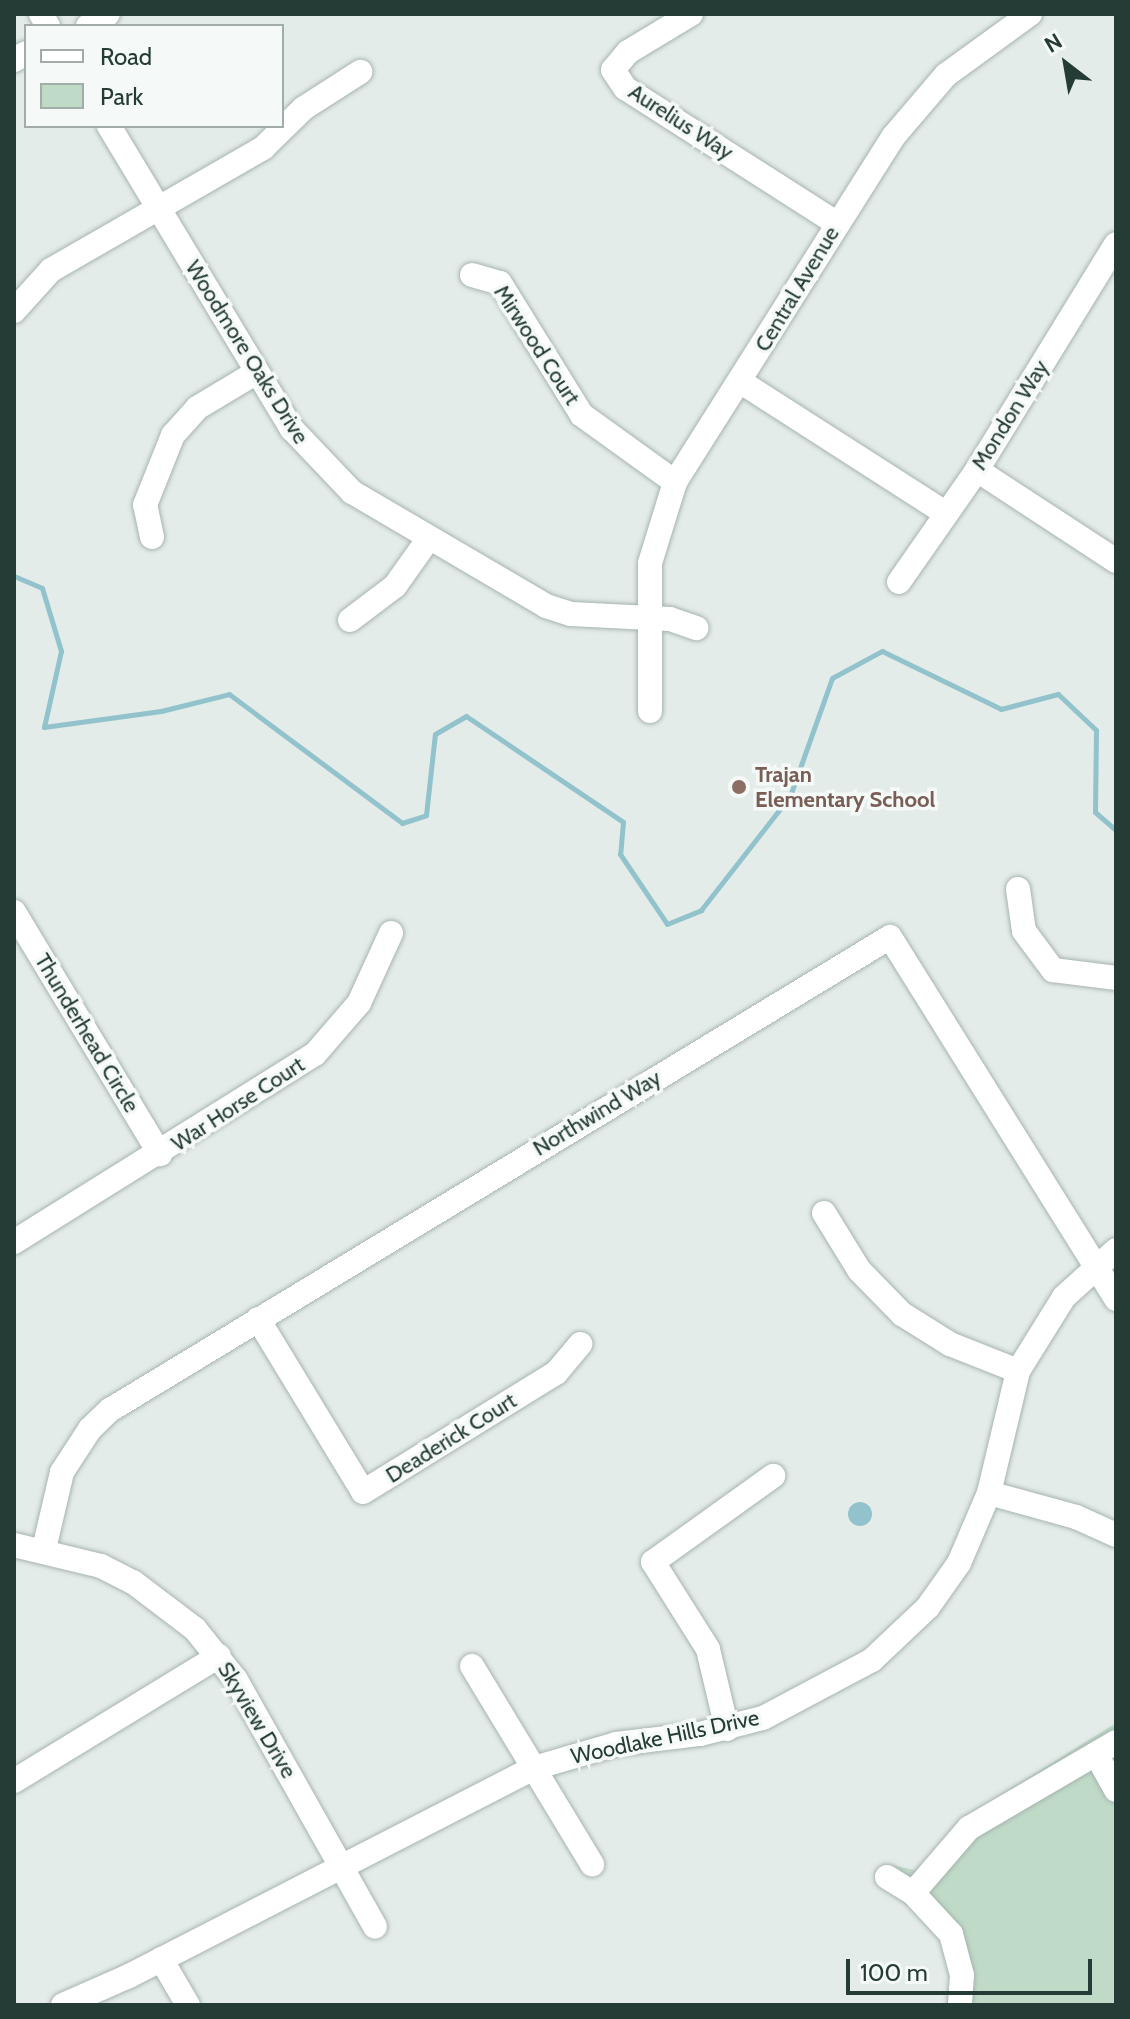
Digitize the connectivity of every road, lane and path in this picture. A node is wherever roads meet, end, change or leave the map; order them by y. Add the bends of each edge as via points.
1 (691, 14) edge
2 (1030, 14) edge
3 (360, 72) dead end
4 (110, 128) edge
5 (284, 128) edge
6 (284, 128) edge
7 (158, 207) junction
8 (836, 223) junction
9 (1116, 244) edge
10 (472, 275) dead end
11 (14, 311) edge
12 (257, 372) junction
13 (741, 382) junction
14 (977, 470) junction
15 (675, 482) junction
16 (945, 513) junction
17 (152, 537) dead end
18 (427, 541) junction
19 (1116, 561) edge
20 (899, 582) dead end
21 (647, 617) junction
22 (350, 620) dead end
23 (696, 628) dead end
24 (650, 711) dead end
25 (1018, 889) dead end
26 (14, 912) edge
27 (391, 933) dead end
28 (1116, 978) edge
29 (160, 1154) junction
30 (824, 1213) dead end
31 (14, 1242) edge
32 (1116, 1250) edge
33 (1095, 1266) junction
34 (1116, 1299) edge
35 (258, 1319) junction
36 (580, 1344) dead end
37 (1018, 1371) junction
38 (773, 1476) dead end
39 (989, 1493) junction
40 (1116, 1535) edge
41 (14, 1545) edge
42 (44, 1549) junction
43 (219, 1656) junction
44 (472, 1666) dead end
45 (727, 1729) junction
46 (1106, 1748) edge
47 (534, 1768) junction
48 (14, 1781) edge
49 (1116, 1790) edge
50 (592, 1864) dead end
51 (342, 1866) junction
52 (887, 1877) dead end
53 (913, 1893) junction
54 (375, 1927) dead end
55 (161, 1959) junction
56 (63, 2005) edge
57 (188, 2005) edge
58 (960, 2005) edge

1 - 8 street, Aurelius Way via 628,52 613,70 625,88
2 - 8 street, Central Avenue via 978,48 918,104
3 - 6 street
4 - 7 street, Woodmore Oaks Drive
5 - 7 street via 263,148
7 - 11 street via 51,270
7 - 12 street, Woodmore Oaks Drive
8 - 13 street, Central Avenue
9 - 14 street, Mondon Way
10 - 15 street, Mirwood Court via 500,283 582,415
12 - 17 street via 197,408 173,435 145,505
12 - 18 street, Woodmore Oaks Drive via 292,429 330,474
13 - 15 street, Central Avenue
13 - 16 street
14 - 16 street, Mondon Way
14 - 19 street
15 - 21 street, Central Avenue via 655,536
16 - 20 street, Mondon Way
18 - 21 street, Woodmore Oaks Drive via 546,606 571,614
18 - 22 street via 395,586
21 - 23 street
21 - 24 street, Central Avenue
25 - 28 street via 1024,931 1053,970
26 - 29 street, Thunderhead Circle
27 - 29 street, War Horse Court via 359,1003 315,1054
29 - 31 street, War Horse Court
30 - 37 street via 859,1270 902,1314 950,1344
32 - 33 street, Woodlake Hills Drive
33 - 34 street
33 - 35 street, Northwind Way via 890,937
33 - 37 street, Woodlake Hills Drive via 1049,1315
35 - 36 street, Deaderick Court via 363,1492 556,1373
35 - 42 street, Northwind Way via 126,1399 90,1429 62,1472
37 - 39 street, Woodlake Hills Drive
38 - 45 street via 653,1562 708,1649
39 - 40 street via 1076,1517
39 - 45 street, Woodlake Hills Drive via 959,1563 901,1635 872,1660 796,1704
41 - 42 street, Skyview Drive
42 - 43 street, Skyview Drive via 133,1582 167,1605
43 - 48 street
43 - 51 street, Skyview Drive
44 - 47 street
45 - 47 street, Woodlake Hills Drive via 616,1744
46 - 49 street
46 - 53 street via 969,1828
47 - 50 street
47 - 51 street, Woodlake Hills Drive
51 - 54 street
51 - 55 street, Woodlake Hills Drive
52 - 53 street
53 - 58 street via 951,1934 962,1975
55 - 56 street, Woodlake Hills Drive
55 - 57 street

